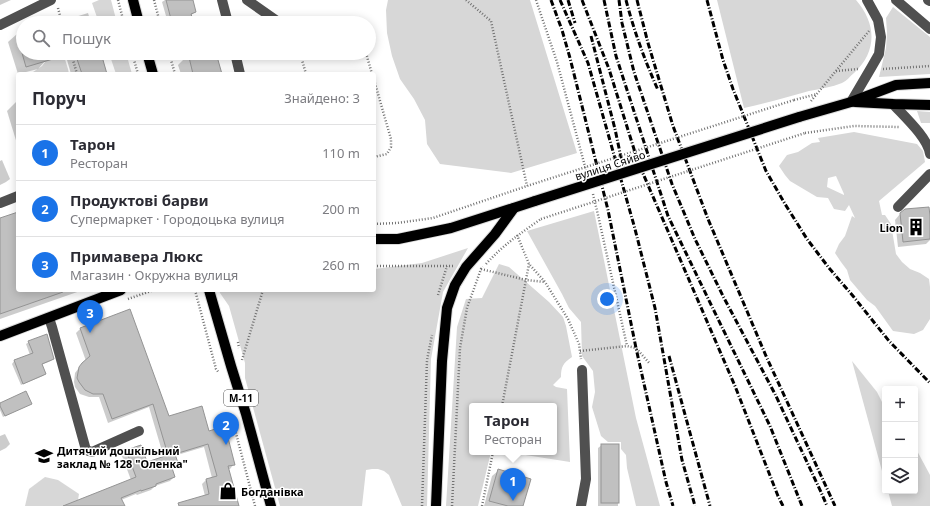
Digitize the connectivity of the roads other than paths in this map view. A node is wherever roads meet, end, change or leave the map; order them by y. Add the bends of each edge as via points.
1 (133, 0) edge
2 (222, 0) edge
3 (247, 0) edge
4 (867, 0) edge
5 (896, 0) edge
6 (54, 3) edge
7 (22, 16) edge
8 (137, 16) edge
9 (226, 16) edge
10 (270, 16) edge
11 (16, 18) edge
12 (0, 25) edge
13 (930, 29) edge
14 (149, 60) edge
15 (237, 60) edge
16 (152, 72) edge
17 (240, 72) edge
18 (930, 83) edge
19 (851, 102) junction
20 (893, 104) junction
21 (930, 105) edge
22 (930, 154) edge
23 (930, 174) edge
24 (16, 197) edge
25 (0, 203) edge
26 (898, 207) dead end
27 (514, 208) junction
28 (376, 240) edge
29 (116, 292) edge
30 (211, 292) edge
31 (49, 318) junction
32 (0, 336) edge
33 (582, 370) road end
34 (139, 430) dead end
35 (271, 506) edge
36 (436, 506) edge
37 (582, 506) edge

1 - 8 main road
2 - 9 street
3 - 10 street
4 - 19 street via 878,20 881,38 878,54
5 - 13 street
6 - 7 street
11 - 12 street
14 - 16 main road
15 - 17 street
18 - 19 main road, вулиця Сяйво via 896,85
19 - 20 main road, вулиця Сяйво
19 - 27 main road, вулиця Сяйво, bridge
20 - 21 main road, вулиця Сяйво
20 - 22 street via 916,129
23 - 26 street
24 - 25 street
27 - 28 main road, вулиця Сяйво via 451,228 398,239
27 - 36 main road via 466,267 455,285 448,308 442,361
29 - 31 main road
30 - 35 main road, М-11
31 - 32 main road
31 - 34 street via 86,450 92,452
33 - 37 street via 586,479

